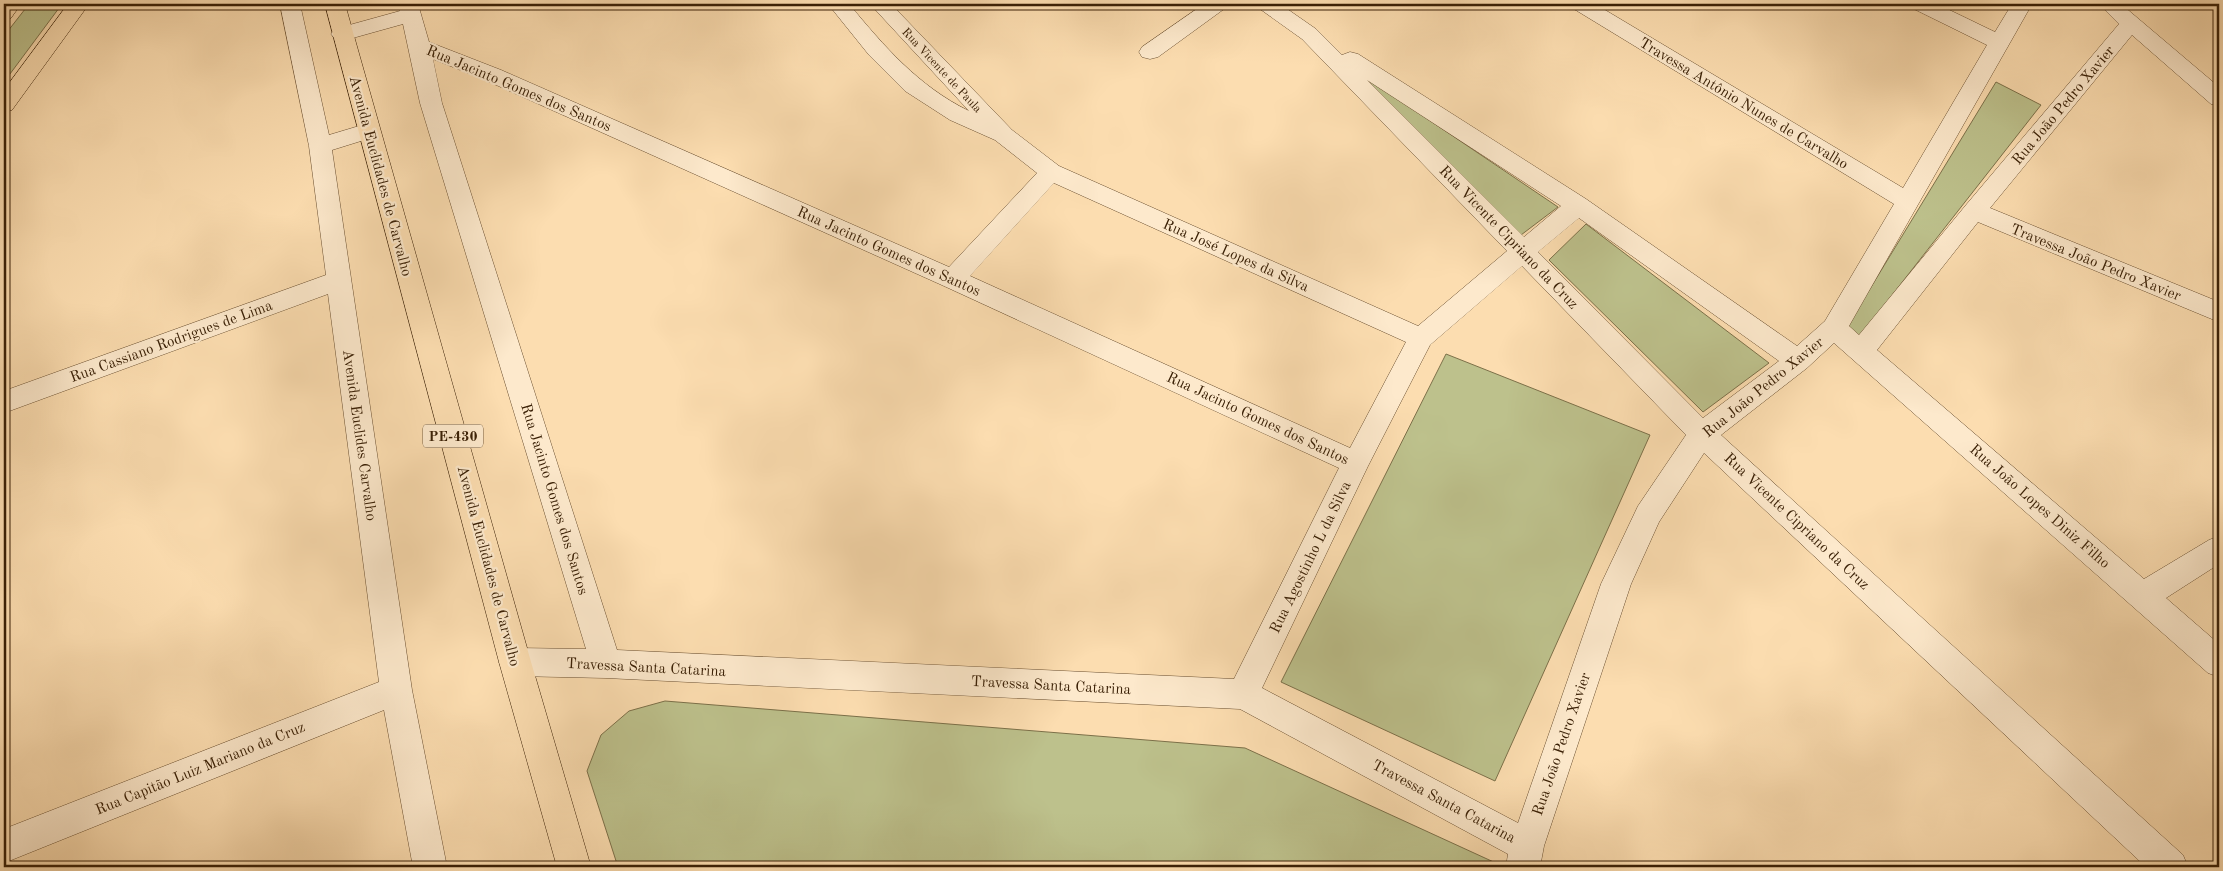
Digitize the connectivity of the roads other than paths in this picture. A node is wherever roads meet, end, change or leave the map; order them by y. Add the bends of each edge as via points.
1 (11, 4) edge
2 (78, 4) edge
3 (290, 4) edge
4 (335, 4) edge
5 (838, 4) edge
6 (880, 4) edge
7 (1217, 4) edge
8 (1266, 4) edge
9 (1581, 4) edge
10 (1920, 4) edge
11 (2022, 4) edge
12 (2109, 4) edge
13 (409, 10) edge
14 (4, 13) edge
15 (2132, 22) junction
16 (342, 34) junction
17 (1309, 34) junction
18 (1998, 42) junction
19 (420, 46) junction
20 (1150, 52) dead end
21 (2219, 99) edge
22 (4, 105) edge
23 (369, 131) junction
24 (1004, 135) junction
25 (320, 146) junction
26 (1051, 172) junction
27 (1907, 201) junction
28 (1578, 205) junction
29 (1974, 211) junction
30 (1524, 252) junction
31 (953, 279) junction
32 (338, 280) junction
33 (2219, 312) edge
34 (1834, 328) junction
35 (1422, 338) junction
36 (1862, 350) junction
37 (1798, 361) junction
38 (4, 402) edge
39 (1702, 434) junction
40 (1356, 463) junction
41 (2219, 549) edge
42 (2143, 596) junction
43 (515, 662) junction
44 (2219, 663) edge
45 (606, 664) junction
46 (396, 690) junction
47 (1243, 694) junction
48 (4, 846) edge
49 (1525, 856) edge
50 (430, 867) edge
51 (574, 867) edge
52 (2172, 867) edge

1 - 14 main road
2 - 22 main road
3 - 25 street, Avenida Euclides Carvalho
4 - 16 main road, Avenida Euclidades de Carvalho / PE-430
5 - 24 street, Rua Vicente de Paula via 901,77 958,116
6 - 24 street, Rua Vicente de Paula
7 - 20 street
8 - 17 street, Rua Vicente Cipriano da Cruz
9 - 27 street, Travessa Antônio Nunes de Carvalho
10 - 18 street
11 - 18 street, Rua João Pedro Xavier
12 - 15 street
13 - 16 street
13 - 19 street, Rua Jacinto Gomes dos Santos
15 - 21 street
15 - 29 street, Rua João Pedro Xavier
16 - 23 main road, Avenida Euclidades de Carvalho / PE-430
17 - 28 street, Rua Vicente Cipriano da Cruz
17 - 30 street, Rua Vicente Cipriano da Cruz
18 - 27 street, Rua João Pedro Xavier
19 - 31 street, Rua Jacinto Gomes dos Santos via 493,75
19 - 45 street, Rua Jacinto Gomes dos Santos via 431,104
23 - 25 street
23 - 43 main road, Avenida Euclidades de Carvalho / PE-430
24 - 26 street, Rua Vicente de Paula
25 - 32 street, Avenida Euclides Carvalho
26 - 31 street
26 - 35 street, Rua José Lopes da Silva
27 - 34 street, Rua João Pedro Xavier
28 - 30 street, Rua Agostinho L da Silva
28 - 37 street, Rua Vicente Cipriano da Cruz
29 - 33 street, Travessa João Pedro Xavier
29 - 36 street, Rua João Pedro Xavier
30 - 35 street, Rua Agostinho L da Silva
30 - 39 street, Rua Vicente Cipriano da Cruz
31 - 40 street, Rua Jacinto Gomes dos Santos
32 - 38 street, Rua Cassiano Rodrigues de Lima
32 - 46 street, Avenida Euclides Carvalho
34 - 36 street, Rua João Lopes Diniz Filho
34 - 37 street, Rua João Pedro Xavier
35 - 40 street, Rua Agostinho L da Silva
36 - 42 street, Rua João Lopes Diniz Filho
37 - 39 street, Rua João Pedro Xavier
39 - 49 street, Rua João Pedro Xavier via 1648,516 1616,584
39 - 52 street, Rua Vicente Cipriano da Cruz
40 - 47 street, Rua Agostinho L da Silva
41 - 42 street
42 - 44 street, Rua João Lopes Diniz Filho
43 - 45 street, Travessa Santa Catarina
43 - 51 main road, Avenida Euclidades de Carvalho / PE-430
45 - 47 street, Travessa Santa Catarina
46 - 48 street, Rua Capitão Luiz Mariano da Cruz
46 - 50 street, Avenida Euclides Carvalho
47 - 49 street, Travessa Santa Catarina

